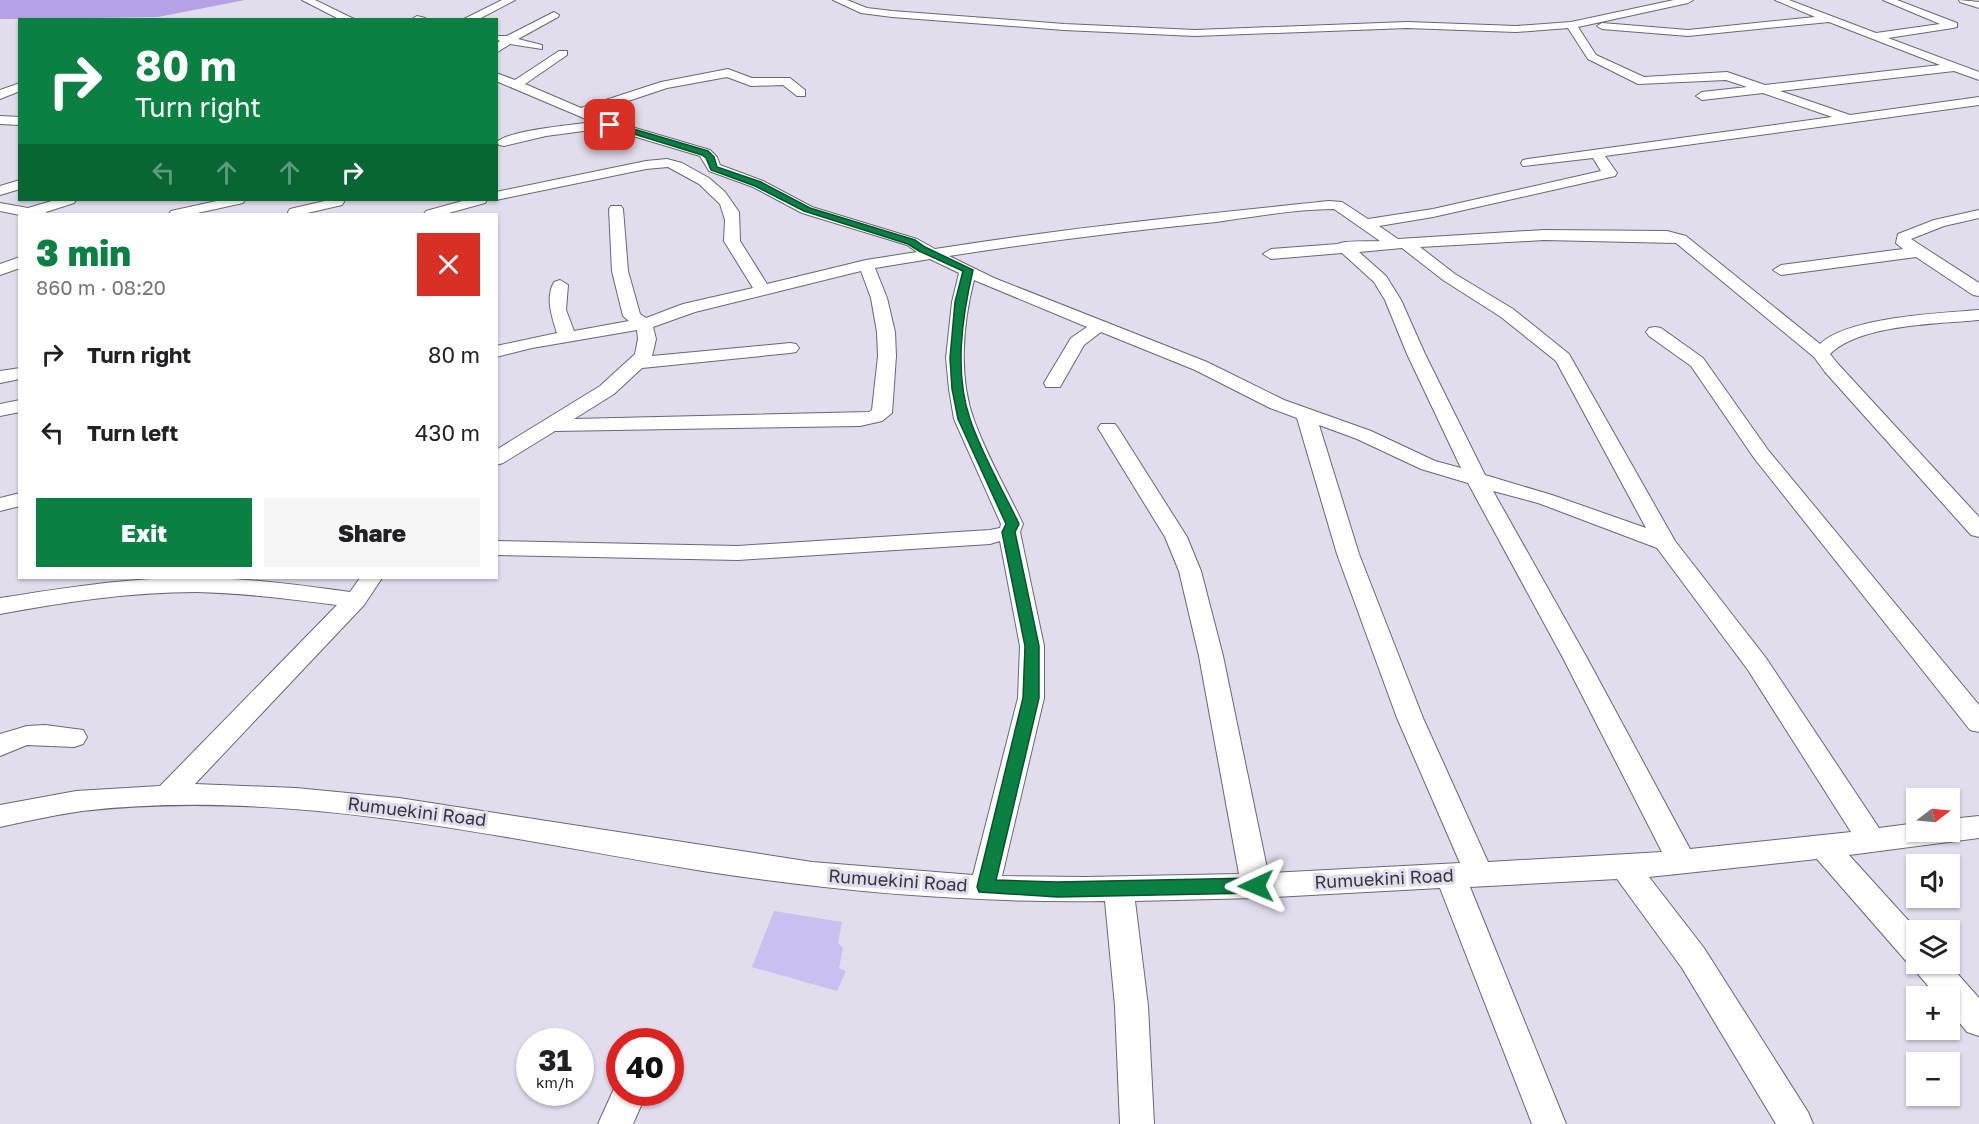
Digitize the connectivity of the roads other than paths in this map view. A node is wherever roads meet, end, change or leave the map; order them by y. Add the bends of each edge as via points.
1 (306, 0) edge
2 (510, 0) edge
3 (838, 0) edge
4 (1688, 0) edge
5 (1780, 0) edge
6 (1888, 0) edge
7 (1964, 0) edge
8 (1979, 5) edge
9 (554, 15) dead end
10 (346, 18) edge
11 (471, 18) edge
12 (1829, 19) junction
13 (1586, 22) junction
14 (1571, 25) junction
15 (1876, 36) junction
16 (498, 38) edge
17 (508, 40) junction
18 (538, 47) dead end
19 (498, 48) edge
20 (563, 53) dead end
21 (1956, 67) junction
22 (1979, 76) edge
23 (498, 77) edge
24 (519, 85) junction
25 (18, 87) edge
26 (1764, 88) junction
27 (801, 93) dead end
28 (498, 94) edge
29 (0, 95) edge
30 (1702, 96) dead end
31 (1979, 101) edge
32 (579, 113) junction
33 (0, 120) edge
34 (1850, 120) junction
35 (18, 121) edge
36 (610, 125) junction
37 (504, 142) dead end
38 (1597, 154) junction
39 (1528, 163) dead end
40 (18, 185) edge
41 (0, 191) edge
42 (498, 196) edge
43 (66, 201) edge
44 (234, 201) edge
45 (421, 201) edge
46 (476, 201) edge
47 (337, 202) dead end
48 (0, 207) edge
49 (288, 209) edge
50 (616, 209) dead end
51 (34, 213) edge
52 (180, 213) edge
53 (430, 213) edge
54 (434, 213) edge
55 (1979, 214) edge
56 (1366, 224) junction
57 (1399, 242) junction
58 (1344, 246) junction
59 (1918, 252) junction
60 (932, 254) junction
61 (1271, 254) dead end
62 (18, 263) edge
63 (866, 265) junction
64 (0, 270) edge
65 (968, 270) junction
66 (1781, 270) dead end
67 (560, 285) dead end
68 (762, 289) junction
69 (1978, 290) edge
70 (1979, 315) edge
71 (644, 324) junction
72 (1099, 326) junction
73 (1655, 332) dead end
74 (567, 337) junction
75 (790, 348) dead end
76 (498, 352) edge
77 (1821, 353) junction
78 (637, 363) junction
79 (18, 373) edge
80 (0, 377) edge
81 (1053, 383) dead end
82 (18, 406) edge
83 (0, 410) edge
84 (1306, 416) junction
85 (552, 425) junction
86 (1108, 428) dead end
87 (501, 452) edge
88 (1477, 480) junction
89 (18, 500) edge
90 (0, 505) edge
91 (1979, 530) edge
92 (1009, 532) junction
93 (1665, 543) junction
94 (498, 548) edge
95 (371, 579) edge
96 (356, 600) junction
97 (0, 606) edge
98 (1979, 723) edge
99 (74, 737) dead end
100 (0, 746) edge
101 (167, 796) junction
102 (0, 816) edge
103 (1979, 827) edge
104 (1960, 829) edge
105 (1906, 836) edge
106 (1871, 840) junction
107 (1824, 846) junction
108 (1682, 862) junction
109 (1624, 866) junction
110 (1465, 875) junction
111 (1256, 886) junction
112 (986, 887) junction
113 (1118, 888) junction
114 (1906, 939) edge
115 (1938, 974) edge
116 (1979, 1021) edge
117 (623, 1106) edge
118 (615, 1124) edge
119 (1137, 1124) edge
120 (1549, 1124) edge
121 (1796, 1124) edge

1 - 10 street
2 - 11 street
3 - 14 street via 892,14 1195,33 1407,25 1516,29
4 - 13 street
5 - 12 street
6 - 15 street via 1953,25
7 - 8 street
9 - 17 street
12 - 13 street via 1688,33
12 - 15 street
13 - 14 street
14 - 26 street via 1592,57 1642,81 1722,75
15 - 21 street
16 - 17 street
17 - 18 street
17 - 19 street
20 - 24 street
21 - 22 street
21 - 26 street
23 - 24 street
24 - 28 street
24 - 32 street
25 - 29 street
26 - 30 street
26 - 34 street
27 - 32 street via 786,81 751,82 728,74 665,85
31 - 34 street
32 - 36 street
33 - 35 street
34 - 38 street
36 - 37 street
36 - 60 street via 705,153 714,168 758,184 807,210 886,232
38 - 39 street
38 - 56 street via 1610,172 1506,198
40 - 41 street
42 - 68 street via 671,163 701,179 730,208 732,241
43 - 51 street
44 - 52 street
45 - 53 street
46 - 54 street
47 - 49 street
48 - 51 street
50 - 71 street via 620,271 632,316
55 - 59 street via 1903,237 1904,243
56 - 57 street
56 - 60 street via 1337,205 1329,205 1034,238
57 - 58 street
57 - 77 street via 1544,234 1673,237 1708,260
57 - 93 street via 1507,313 1563,358
58 - 61 street
58 - 88 street via 1380,279 1393,300
59 - 66 street
59 - 69 street
60 - 63 street
60 - 65 street
62 - 64 street
63 - 68 street
63 - 85 street via 880,297 885,323 887,358 882,413 875,417
65 - 72 street
65 - 92 street via 960,302 955,358 958,389 964,419 1012,524
67 - 74 street via 558,310
68 - 71 street
70 - 77 street via 1857,332 1825,345
71 - 74 street
71 - 78 street via 647,339 644,355
72 - 81 street via 1077,342
72 - 84 street via 1201,366
73 - 98 street via 1697,362 1761,454
74 - 76 street
75 - 78 street
77 - 91 street
78 - 85 street via 607,390
79 - 80 street
82 - 83 street
84 - 88 street via 1364,435 1428,465
84 - 110 street via 1356,576
85 - 87 street
86 - 111 street via 1176,537 1190,571 1211,656
88 - 93 street via 1545,499
88 - 108 street
89 - 90 street
92 - 94 street via 990,537 738,553
92 - 112 street via 1032,646 1031,698
93 - 106 street via 1757,664
95 - 96 street
96 - 97 street via 270,589 174,585
96 - 101 street
99 - 100 street via 16,737
101 - 102 street, Rumuekini Road via 86,800
101 - 112 street, Rumuekini Road via 250,795 341,802 462,817 776,870
103 - 104 street
105 - 106 street, Rumuekini Road
106 - 107 street, Rumuekini Road
107 - 108 street, Rumuekini Road
107 - 114 street
108 - 109 street, Rumuekini Road
109 - 110 street, Rumuekini Road
109 - 121 street via 1693,958
110 - 111 street, Rumuekini Road
110 - 120 street
111 - 113 street, Rumuekini Road
112 - 113 street, Rumuekini Road
113 - 119 street via 1137,1085
115 - 116 street
117 - 118 street

